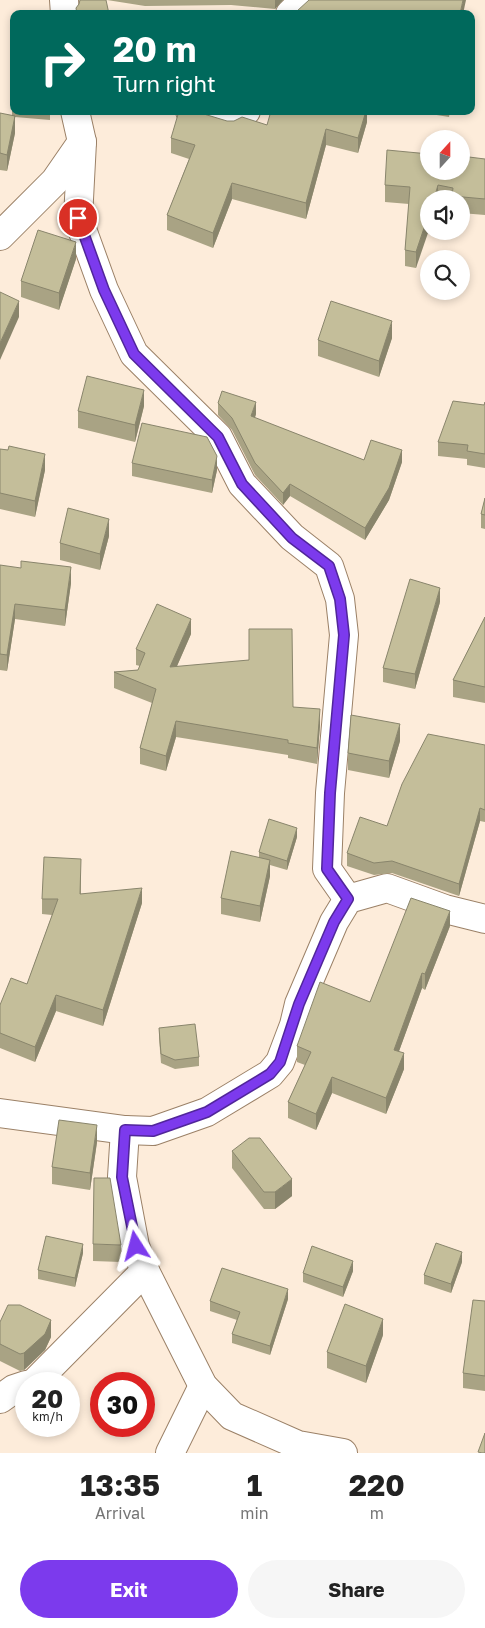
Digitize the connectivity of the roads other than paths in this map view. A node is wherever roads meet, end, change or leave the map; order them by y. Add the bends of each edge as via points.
1 (304, 0) edge
2 (294, 10) edge
3 (76, 115) edge
4 (206, 115) edge
5 (240, 115) edge
6 (82, 142) junction
7 (0, 236) edge
8 (348, 899) junction
9 (485, 919) edge
10 (0, 1113) edge
11 (125, 1130) junction
12 (145, 1271) junction
13 (45, 1372) edge
14 (203, 1386) junction
15 (15, 1389) edge
16 (0, 1399) edge
17 (170, 1453) edge
18 (343, 1453) edge

1 - 2 street
3 - 6 street
4 - 5 street via 231,121
6 - 7 street via 55,181
6 - 8 street via 78,218 104,290 134,354 218,437 242,484 292,538 329,566 340,599 344,635 330,784 327,869
8 - 9 street via 387,888
8 - 11 street via 334,922 299,1004 280,1062 270,1074 207,1112 153,1131
10 - 11 street
11 - 12 street via 122,1177 136,1246
12 - 13 street
12 - 14 street
14 - 17 street
14 - 18 street via 232,1416 298,1445
15 - 16 street

